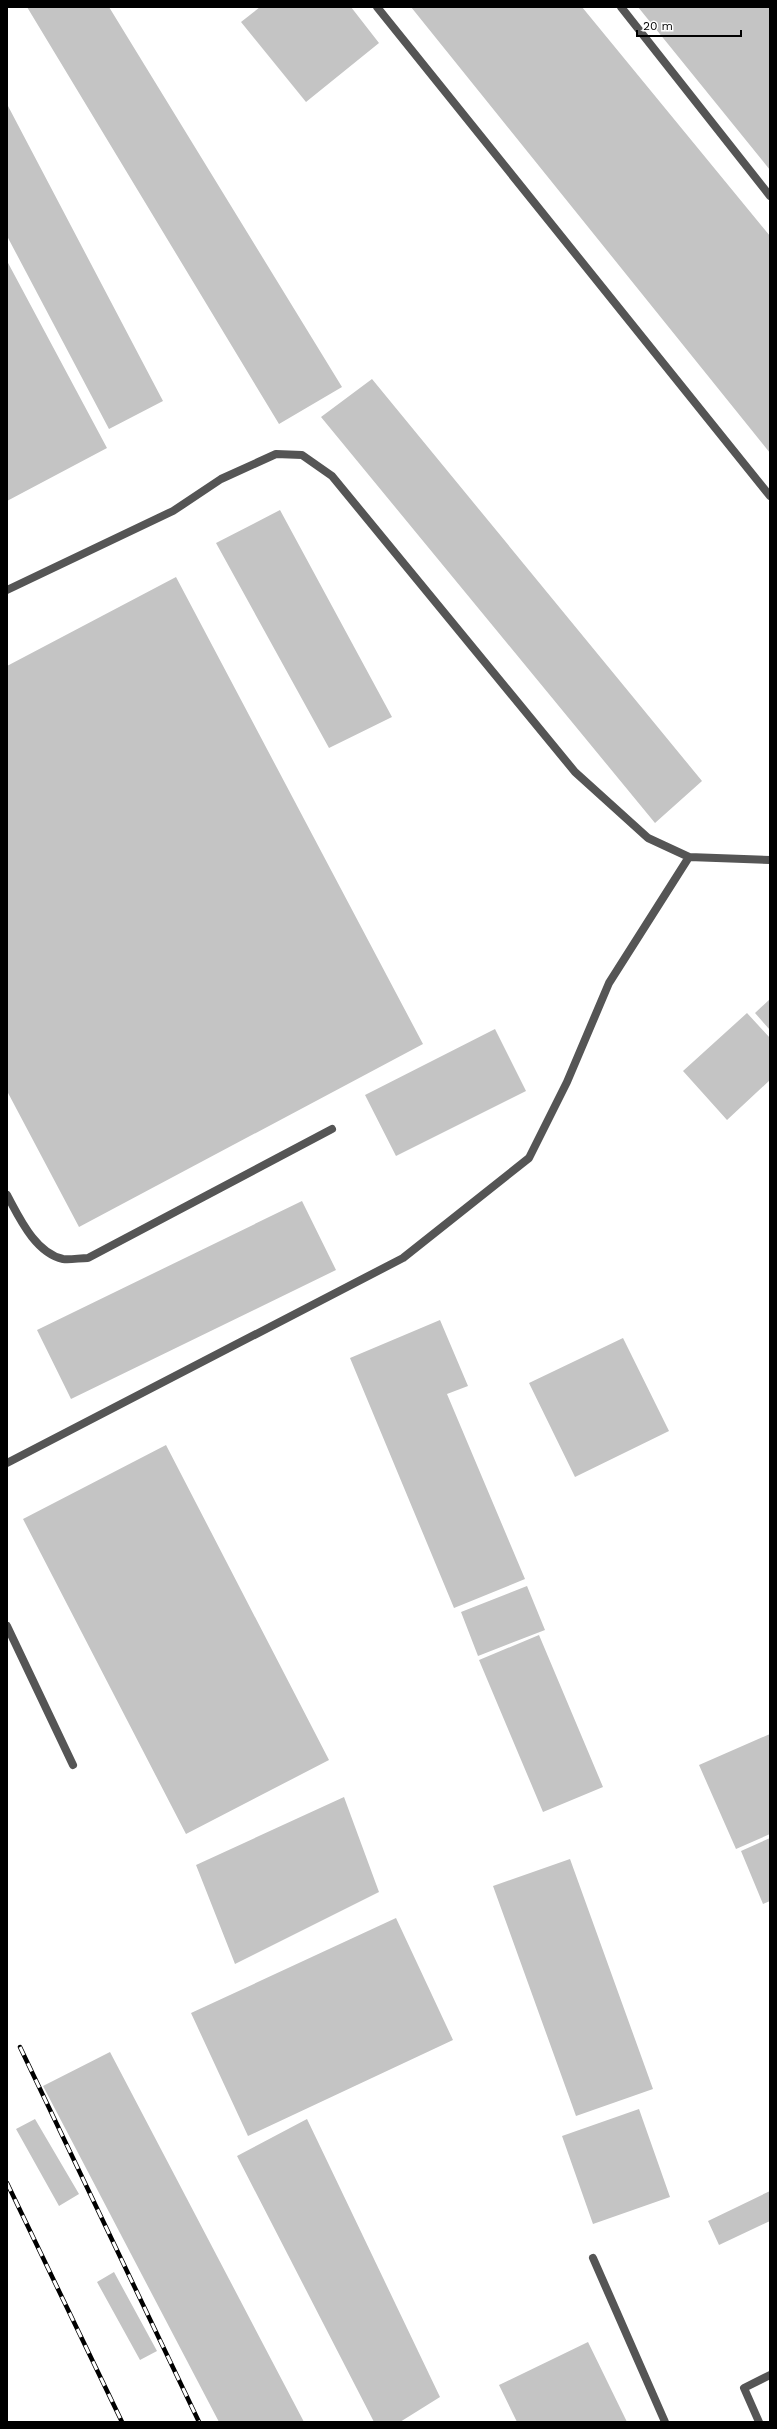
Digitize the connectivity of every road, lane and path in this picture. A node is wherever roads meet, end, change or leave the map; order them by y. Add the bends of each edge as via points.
1 (377, 7) edge
2 (621, 7) edge
3 (770, 196) edge
4 (770, 496) edge
5 (7, 590) edge
6 (689, 857) junction
7 (770, 860) edge
8 (332, 1129) dead end
9 (7, 1195) edge
10 (7, 1463) edge
11 (7, 1626) edge
12 (73, 1765) dead end
13 (593, 2258) dead end
14 (770, 2375) edge
15 (665, 2422) edge
16 (759, 2422) edge

1 - 4 lane
2 - 3 lane
5 - 6 lane via 173,511 221,480 276,454 302,455 332,476 575,772 648,838
6 - 7 lane
6 - 10 lane via 609,983 567,1082 529,1158 403,1258
8 - 9 lane via 88,1258 62,1258 42,1247 25,1228
11 - 12 lane
13 - 15 lane
14 - 16 lane via 744,2388

